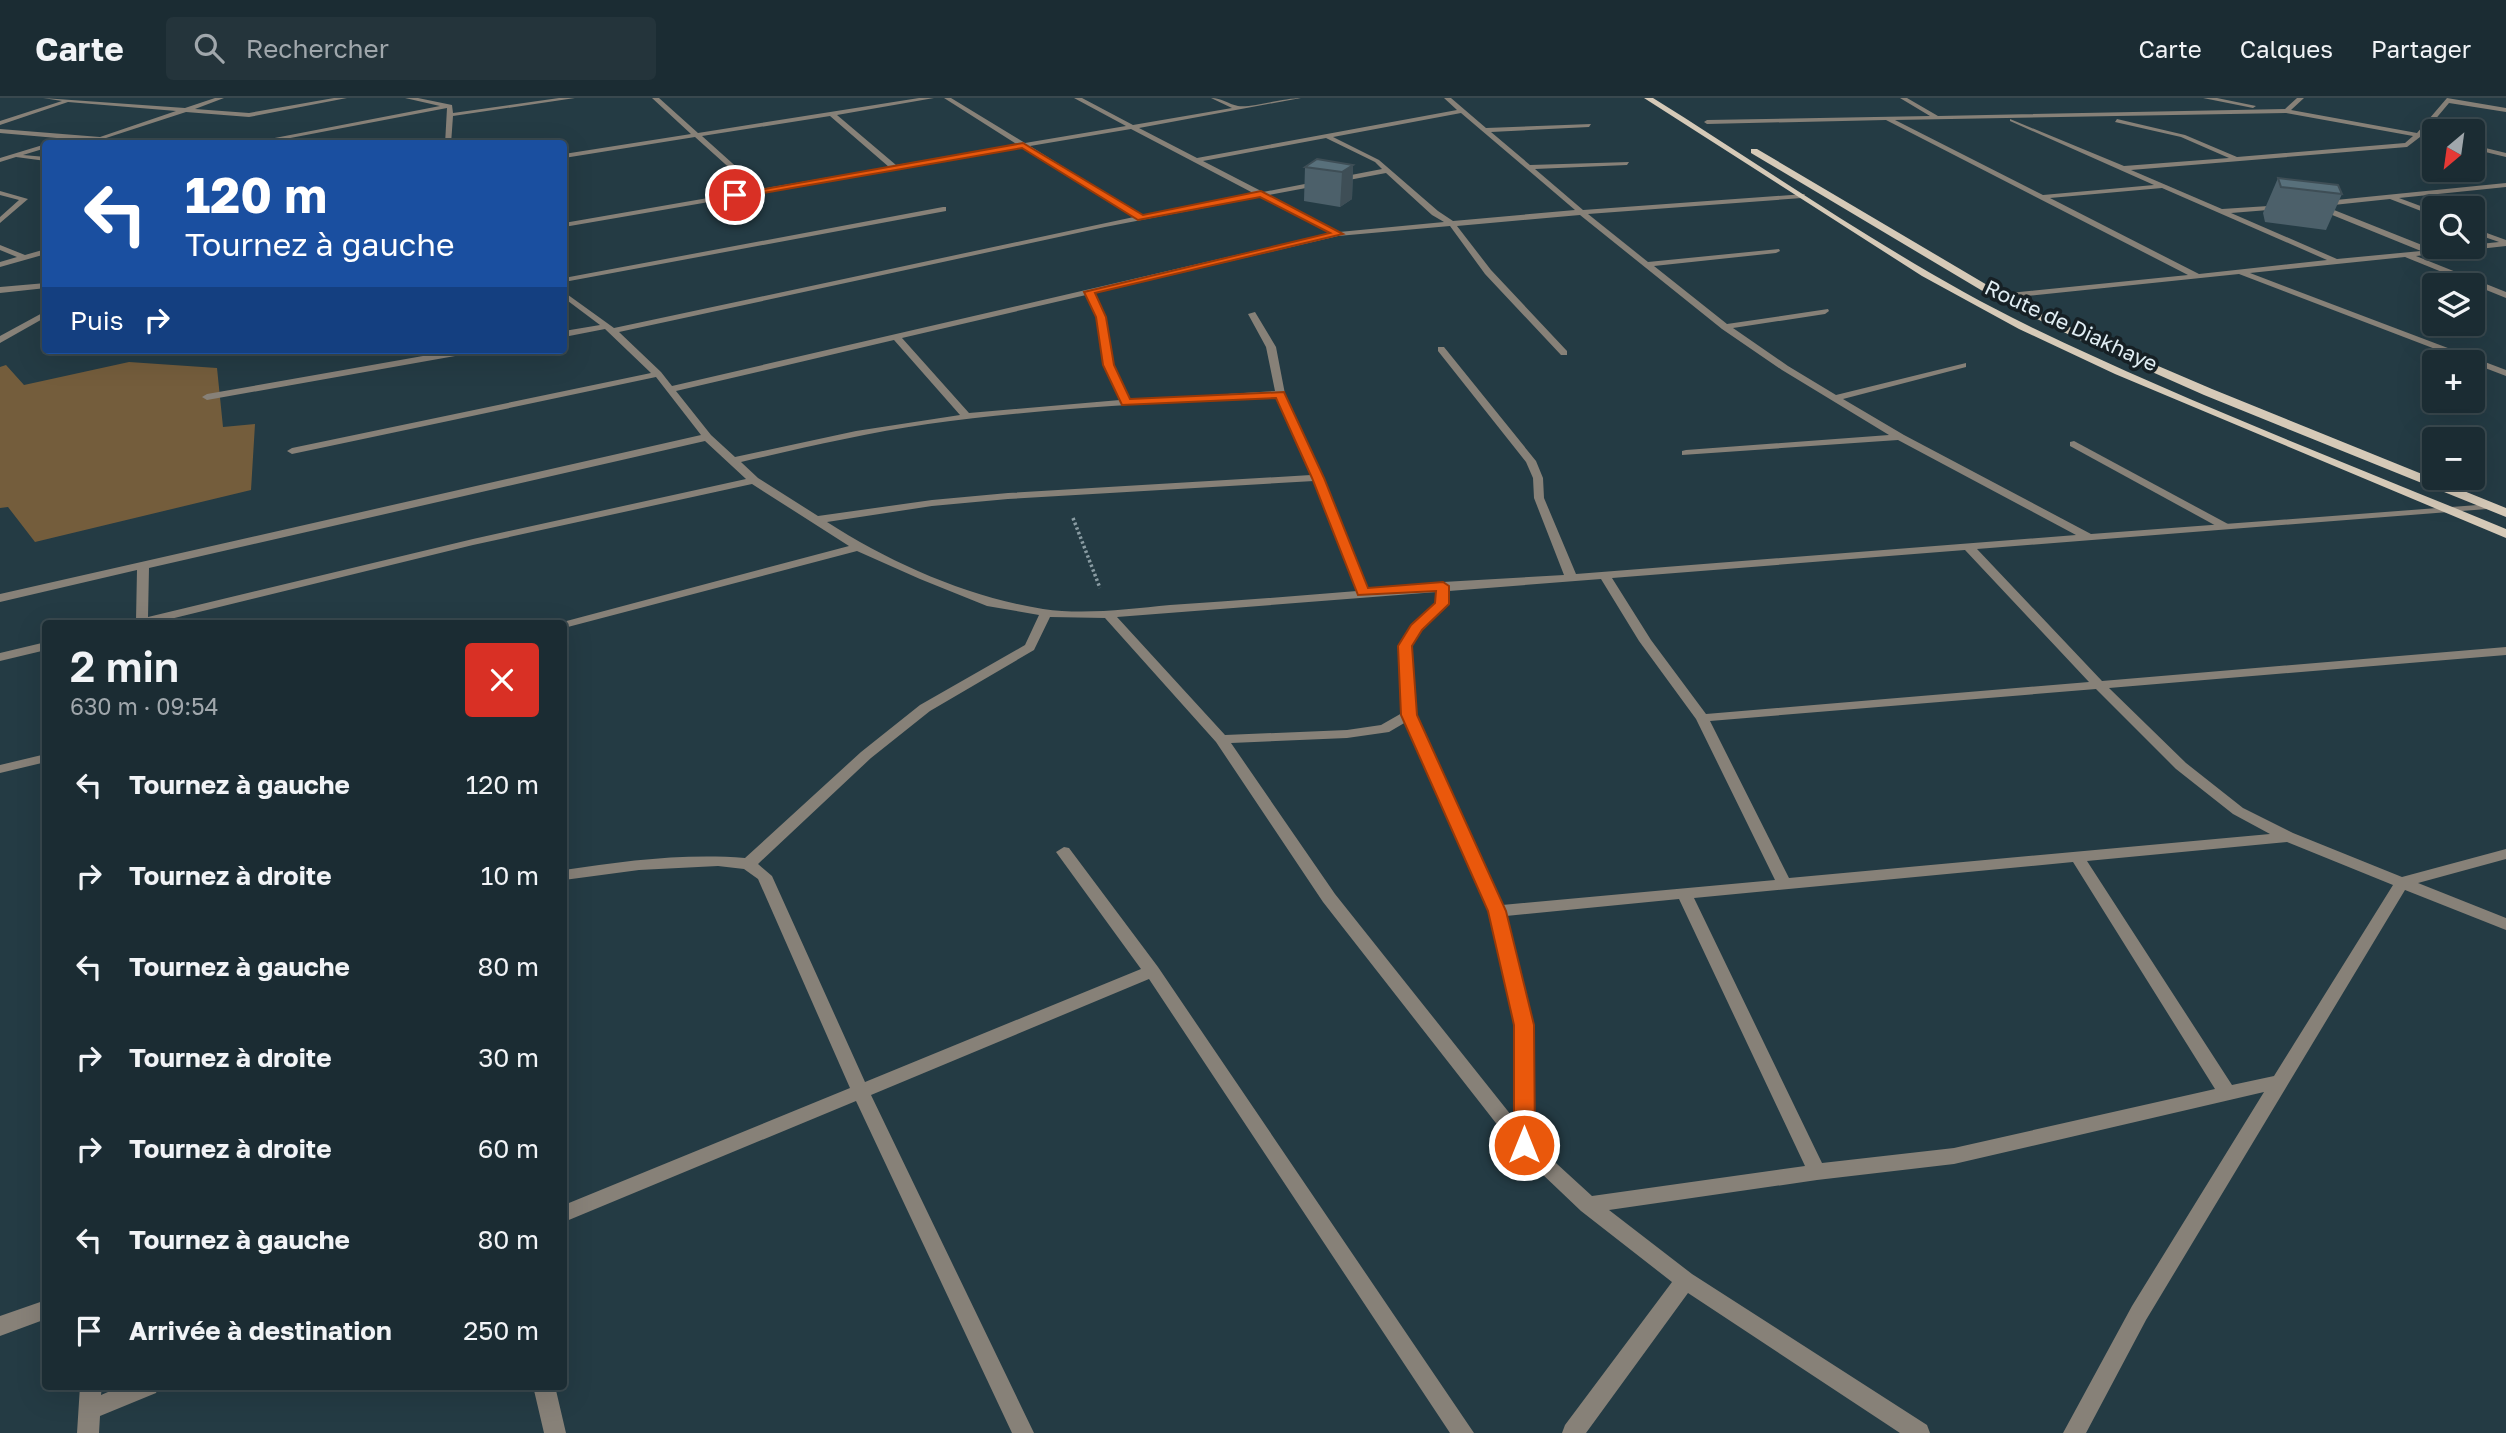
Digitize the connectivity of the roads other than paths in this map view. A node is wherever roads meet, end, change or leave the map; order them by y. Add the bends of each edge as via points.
1 (46, 98) edge
2 (221, 98) edge
3 (344, 98) edge
4 (408, 98) edge
5 (572, 98) edge
6 (655, 98) edge
7 (931, 98) edge
8 (947, 98) edge
9 (1077, 98) edge
10 (1214, 98) edge
11 (1298, 98) edge
12 (1447, 98) edge
13 (1648, 98) edge
14 (1671, 98) edge
15 (1903, 98) edge
16 (2206, 98) edge
17 (2301, 98) edge
18 (75, 99) edge
19 (2449, 100) edge
20 (450, 106) junction
21 (1239, 108) junction
22 (186, 109) junction
23 (2506, 110) edge
24 (1461, 111) junction
25 (2287, 111) junction
26 (832, 114) junction
27 (449, 115) junction
28 (2005, 116) junction
29 (2094, 116) junction
30 (1937, 118) junction
31 (1886, 119) junction
32 (0, 122) edge
33 (1707, 122) junction
34 (1589, 125) dead end
35 (1132, 127) junction
36 (1485, 130) junction
37 (0, 131) edge
38 (2420, 134) junction
39 (696, 135) junction
40 (1325, 135) junction
41 (72, 137) junction
42 (95, 139) junction
43 (63, 140) edge
44 (107, 140) edge
45 (267, 140) edge
46 (447, 140) edge
47 (1023, 146) junction
48 (42, 147) edge
49 (2485, 150) edge
50 (2506, 155) edge
51 (13, 156) junction
52 (567, 156) edge
53 (42, 159) edge
54 (2239, 159) junction
55 (0, 160) edge
56 (1196, 160) junction
57 (1627, 163) dead end
58 (895, 167) junction
59 (1529, 167) junction
60 (2124, 168) junction
61 (1389, 170) junction
62 (2506, 185) edge
63 (2164, 186) junction
64 (760, 191) junction
65 (0, 193) edge
66 (1261, 194) junction
67 (1802, 196) junction
68 (2041, 197) junction
69 (2392, 197) junction
70 (2315, 204) junction
71 (2302, 205) edge
72 (2289, 206) edge
73 (943, 209) dead end
74 (2422, 209) edge
75 (2223, 211) junction
76 (1584, 214) junction
77 (1141, 218) junction
78 (0, 221) edge
79 (567, 224) edge
80 (1452, 224) junction
81 (1338, 234) junction
82 (2485, 235) edge
83 (2506, 244) edge
84 (2485, 246) edge
85 (0, 247) edge
86 (2422, 249) edge
87 (1776, 251) dead end
88 (42, 252) edge
89 (2422, 253) edge
90 (2407, 256) junction
91 (23, 257) junction
92 (2338, 262) junction
93 (1648, 264) junction
94 (0, 265) edge
95 (2240, 272) junction
96 (2199, 277) junction
97 (567, 279) edge
98 (42, 285) edge
99 (0, 290) edge
100 (1089, 292) junction
101 (2506, 295) edge
102 (567, 296) edge
103 (2000, 297) junction
104 (1825, 312) dead end
105 (1251, 314) dead end
106 (42, 315) edge
107 (1725, 327) junction
108 (609, 329) junction
109 (567, 334) edge
110 (897, 337) junction
111 (0, 340) edge
112 (1441, 349) dead end
113 (1564, 353) dead end
114 (449, 354) edge
115 (1963, 365) dead end
116 (2506, 373) edge
117 (658, 374) junction
118 (670, 389) junction
119 (1280, 394) junction
120 (206, 397) dead end
121 (1835, 398) junction
122 (1126, 402) junction
123 (968, 418) junction
124 (707, 436) junction
125 (1900, 437) junction
126 (2074, 444) dead end
127 (292, 450) dead end
128 (1686, 453) dead end
129 (733, 461) junction
130 (1318, 478) junction
131 (754, 480) junction
132 (2487, 506) junction
133 (2446, 510) junction
134 (2506, 513) edge
135 (817, 520) junction
136 (2224, 526) junction
137 (2506, 534) edge
138 (2089, 537) junction
139 (1967, 545) junction
140 (858, 547) junction
141 (143, 565) junction
142 (1604, 574) junction
143 (1571, 577) junction
144 (1443, 586) junction
145 (1363, 592) junction
146 (0, 598) edge
147 (1046, 613) junction
148 (1108, 614) junction
149 (141, 620) edge
150 (153, 620) edge
151 (567, 623) edge
152 (42, 647) edge
153 (2506, 651) edge
154 (0, 657) edge
155 (2098, 684) junction
156 (1409, 715) junction
157 (1702, 718) junction
158 (1221, 739) junction
159 (42, 759) edge
160 (0, 769) edge
161 (2288, 837) junction
162 (1064, 852) dead end
163 (2506, 855) edge
164 (2077, 857) junction
165 (748, 864) junction
166 (567, 875) edge
167 (2402, 883) junction
168 (1785, 885) junction
169 (1685, 895) junction
170 (1497, 911) junction
171 (2506, 924) edge
172 (1152, 971) junction
173 (2282, 1081) junction
174 (861, 1092) junction
175 (2227, 1093) junction
176 (1524, 1145) junction
177 (1817, 1172) junction
178 (1588, 1205) junction
179 (567, 1213) edge
180 (1685, 1280) junction
181 (42, 1310) edge
182 (0, 1326) edge
183 (91, 1390) edge
184 (138, 1390) edge
185 (545, 1390) edge
186 (89, 1410) junction
187 (88, 1433) edge
188 (555, 1433) edge
189 (1023, 1433) edge
190 (1463, 1433) edge
191 (1573, 1433) edge
192 (1919, 1433) edge
193 (2074, 1433) edge

1 - 18 street
2 - 22 street
3 - 22 street via 249,114
4 - 20 street
5 - 27 street
6 - 39 street
7 - 26 street
8 - 47 street
9 - 35 street
10 - 21 street
11 - 21 street
12 - 24 street
13 - 67 main road, Route de Diakhaye
14 - 33 main road, Route de Diakhaye
15 - 30 street
16 - 25 street
17 - 25 street
18 - 22 street
18 - 32 street
19 - 23 street
19 - 38 street
20 - 27 street
20 - 45 street
21 - 35 street
22 - 42 street
24 - 36 street
24 - 40 street
25 - 29 street
25 - 38 street
26 - 39 street
26 - 58 street
27 - 46 street
28 - 29 street
28 - 30 street
28 - 60 street
29 - 54 street via 2183,136
30 - 31 street
31 - 33 street
31 - 68 street
33 - 103 main road, Route de Diakhaye
34 - 36 street
35 - 47 street
35 - 56 street
36 - 59 street
37 - 41 street
38 - 54 street via 2407,145
39 - 52 street
39 - 64 street
40 - 56 street
40 - 61 street
41 - 42 street
41 - 43 street
42 - 44 street
47 - 58 street
47 - 77 street
48 - 51 street
49 - 50 street
51 - 53 street
51 - 55 street
54 - 60 street
56 - 66 street
57 - 59 street
58 - 64 street
59 - 76 street
60 - 63 street
61 - 66 street
61 - 80 street
62 - 69 street
63 - 68 street
63 - 75 street
64 - 79 street
65 - 78 street via 24,199
66 - 77 street
66 - 81 street
67 - 76 street
67 - 133 main road, Route de Diakhaye via 1926,274 2023,327
68 - 96 street
69 - 70 street
69 - 74 street
70 - 71 street
70 - 86 street
72 - 75 street
73 - 97 street
75 - 92 street
76 - 80 street
76 - 93 street
77 - 108 street
80 - 81 street
80 - 113 street via 1488,272
81 - 100 street
82 - 83 street
83 - 84 street
85 - 91 street
87 - 93 street
88 - 91 street
89 - 90 street
90 - 92 street
90 - 101 street
91 - 94 street
92 - 95 street
93 - 107 street
95 - 96 street
95 - 116 street
96 - 103 street
98 - 99 street
100 - 110 street
100 - 122 street via 1101,317 1109,365
102 - 108 street
103 - 132 main road, Route de Diakhaye via 2208,392
104 - 107 street
105 - 119 street via 1271,347
106 - 111 street
107 - 121 street
108 - 109 street
108 - 117 street
110 - 118 street
110 - 123 street
112 - 143 street via 1531,461 1539,498
114 - 120 street
115 - 121 street
117 - 118 street
117 - 127 street
118 - 124 street
119 - 122 street
119 - 130 street
121 - 125 street
122 - 123 street
123 - 129 street via 867,431
124 - 129 street
124 - 141 street
125 - 128 street
125 - 138 street
126 - 136 street
129 - 131 street
130 - 135 street via 932,503
130 - 145 street
131 - 135 street
131 - 150 street via 472,542
132 - 133 street
132 - 134 main road, Route de Diakhaye
133 - 136 street
133 - 137 main road, Route de Diakhaye
135 - 140 street
136 - 138 street
138 - 139 street
139 - 142 street
139 - 155 street
140 - 147 street via 991,603
140 - 151 street
141 - 146 street
141 - 149 street
142 - 143 street
142 - 157 street
143 - 144 street
144 - 145 street
144 - 156 street via 1442,604 1416,628 1405,646
145 - 148 street
147 - 148 street
147 - 165 street via 1030,648 925,708 866,755
148 - 158 street
152 - 154 street
153 - 155 street
155 - 157 street
155 - 161 street via 2181,766 2238,811
156 - 158 street via 1384,729 1347,734
156 - 170 street
157 - 168 street
158 - 176 street via 1329,898
159 - 160 street
161 - 164 street
161 - 167 street
162 - 172 street
163 - 167 street
164 - 168 street
164 - 175 street
165 - 166 street via 639,865
165 - 174 street via 764,876
167 - 171 street
167 - 173 street
168 - 169 street
169 - 170 street
169 - 177 street
170 - 176 street via 1524,1025
172 - 174 street
172 - 190 street
173 - 175 street
173 - 193 street via 2139,1313
174 - 179 street
174 - 189 street
175 - 177 street via 1954,1156
176 - 178 street
177 - 178 street
178 - 180 street
180 - 191 street
180 - 192 street
181 - 182 street
183 - 186 street
184 - 186 street
185 - 188 street
186 - 187 street

